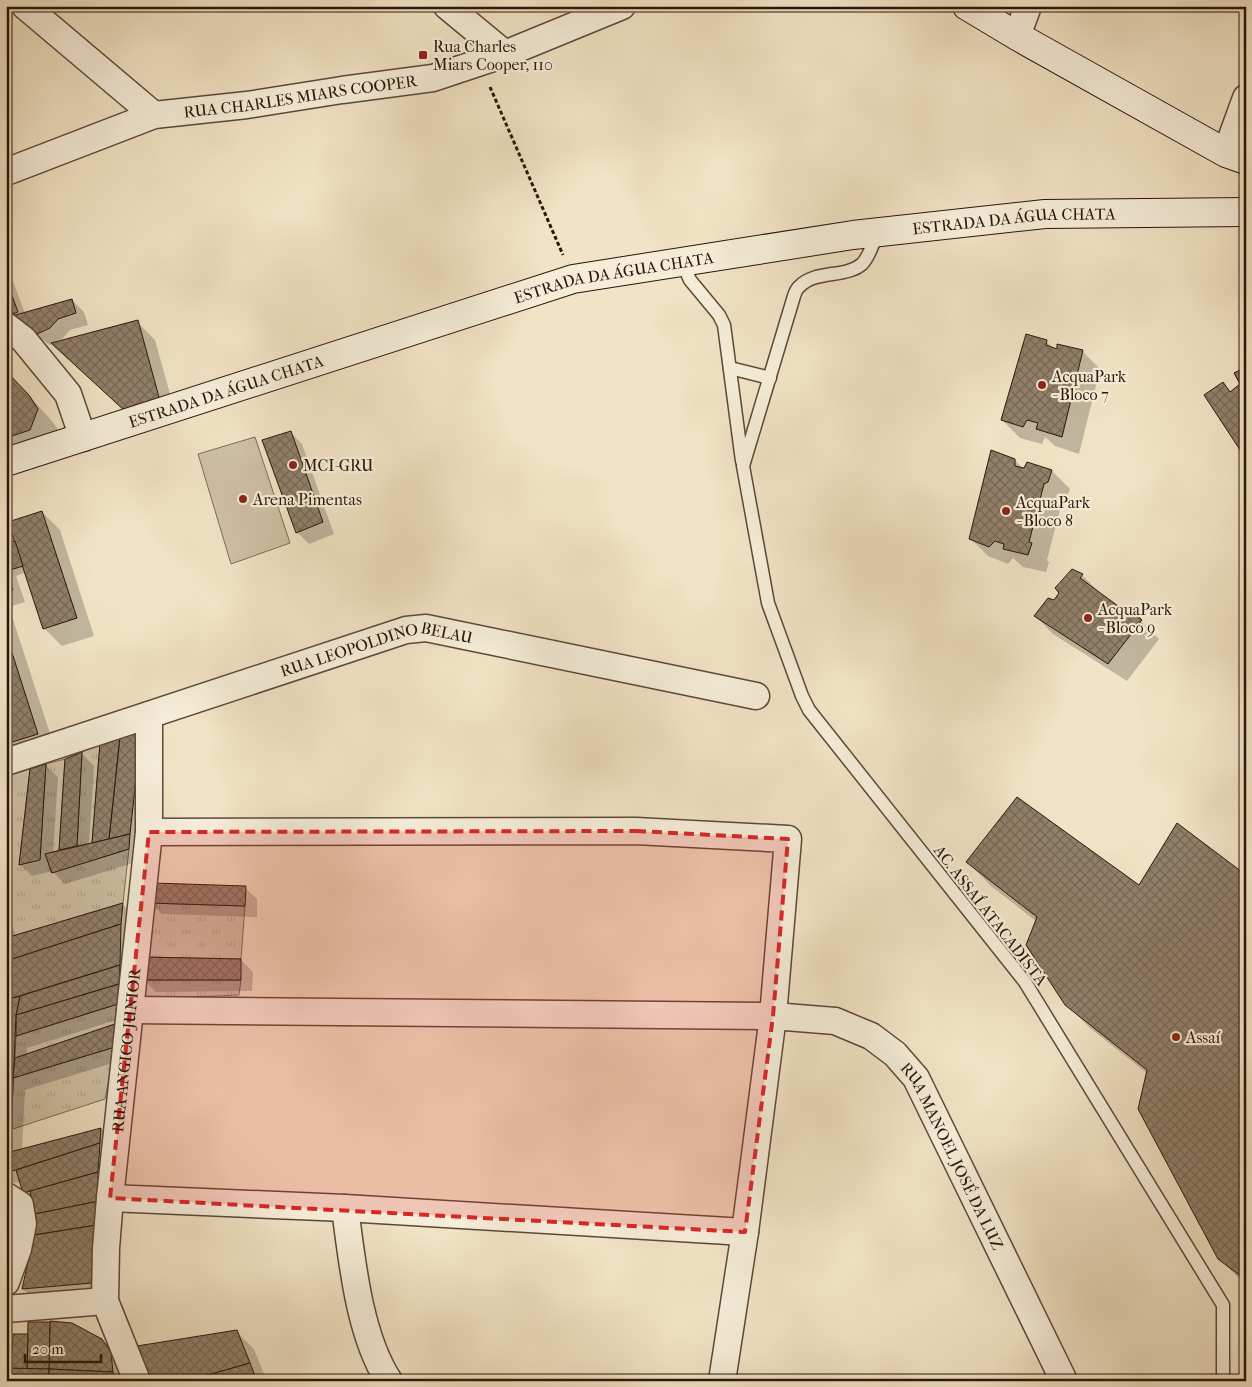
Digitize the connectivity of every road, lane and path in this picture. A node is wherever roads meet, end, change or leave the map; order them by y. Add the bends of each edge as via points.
1 (25, 6) edge
2 (447, 6) edge
3 (622, 6) edge
4 (967, 6) edge
5 (1028, 6) edge
6 (1017, 36) junction
7 (505, 54) junction
8 (480, 62) junction
9 (1246, 98) edge
10 (154, 115) junction
11 (1236, 156) edge
12 (6, 172) edge
13 (1246, 212) edge
14 (878, 232) junction
15 (682, 262) junction
16 (573, 279) junction
17 (6, 326) edge
18 (730, 368) junction
19 (770, 378) junction
20 (83, 438) junction
21 (6, 462) edge
22 (743, 466) junction
23 (756, 696) dead end
24 (149, 715) junction
25 (6, 762) edge
26 (150, 832) junction
27 (130, 1010) junction
28 (773, 1016) junction
29 (6, 1196) edge
30 (110, 1198) junction
31 (345, 1208) junction
32 (745, 1232) junction
33 (6, 1282) edge
34 (105, 1301) junction
35 (6, 1309) edge
36 (138, 1381) edge
37 (390, 1381) edge
38 (722, 1381) edge
39 (1064, 1381) edge
40 (1222, 1381) edge

1 - 10 street
2 - 7 street
3 - 7 street, RUA CHARLES MIARS COOPER
4 - 6 street
5 - 6 street
6 - 11 street
7 - 8 street, RUA CHARLES MIARS COOPER
8 - 10 street, RUA CHARLES MIARS COOPER via 432,78
8 - 16 path
9 - 11 street
10 - 12 street, RUA CHARLES MIARS COOPER
13 - 14 street, ESTRADA DA ÁGUA CHATA via 1045,214
14 - 15 street, ESTRADA DA ÁGUA CHATA
14 - 19 lane, AC. ASSAÍ ATACADISTA via 861,264 852,270 809,279 799,286
15 - 16 street, ESTRADA DA ÁGUA CHATA
15 - 18 lane, AC. ASSAÍ ATACADISTA via 690,280 724,325
16 - 20 street, ESTRADA DA ÁGUA CHATA
17 - 20 street via 23,339 68,394
18 - 19 lane
18 - 22 lane, AC. ASSAÍ ATACADISTA
19 - 22 lane, AC. ASSAÍ ATACADISTA
20 - 21 street, ESTRADA DA ÁGUA CHATA
22 - 40 lane, AC. ASSAÍ ATACADISTA via 768,603 809,710 1025,982 1223,1305
23 - 24 street, RUA LEOPOLDINO BELAU via 426,628 406,630
24 - 25 street, RUA LEOPOLDINO BELAU
24 - 26 street, RUA ANGICO JUNIOR
26 - 27 street, RUA ANGICO JUNIOR
26 - 28 street via 636,831 788,839
27 - 28 street, RUA MANOEL JOSÉ DA LUZ
27 - 30 street, RUA ANGICO JUNIOR
28 - 32 street
28 - 39 street, RUA MANOEL JOSÉ DA LUZ via 835,1022 871,1036 896,1054 916,1078
29 - 33 street via 20,1205 23,1224
30 - 31 street
30 - 34 street, RUA ANGICO JUNIOR
31 - 32 street
31 - 37 street via 362,1312 371,1344
32 - 38 street
34 - 35 street
34 - 36 street, RUA ANGICO JUNIOR

